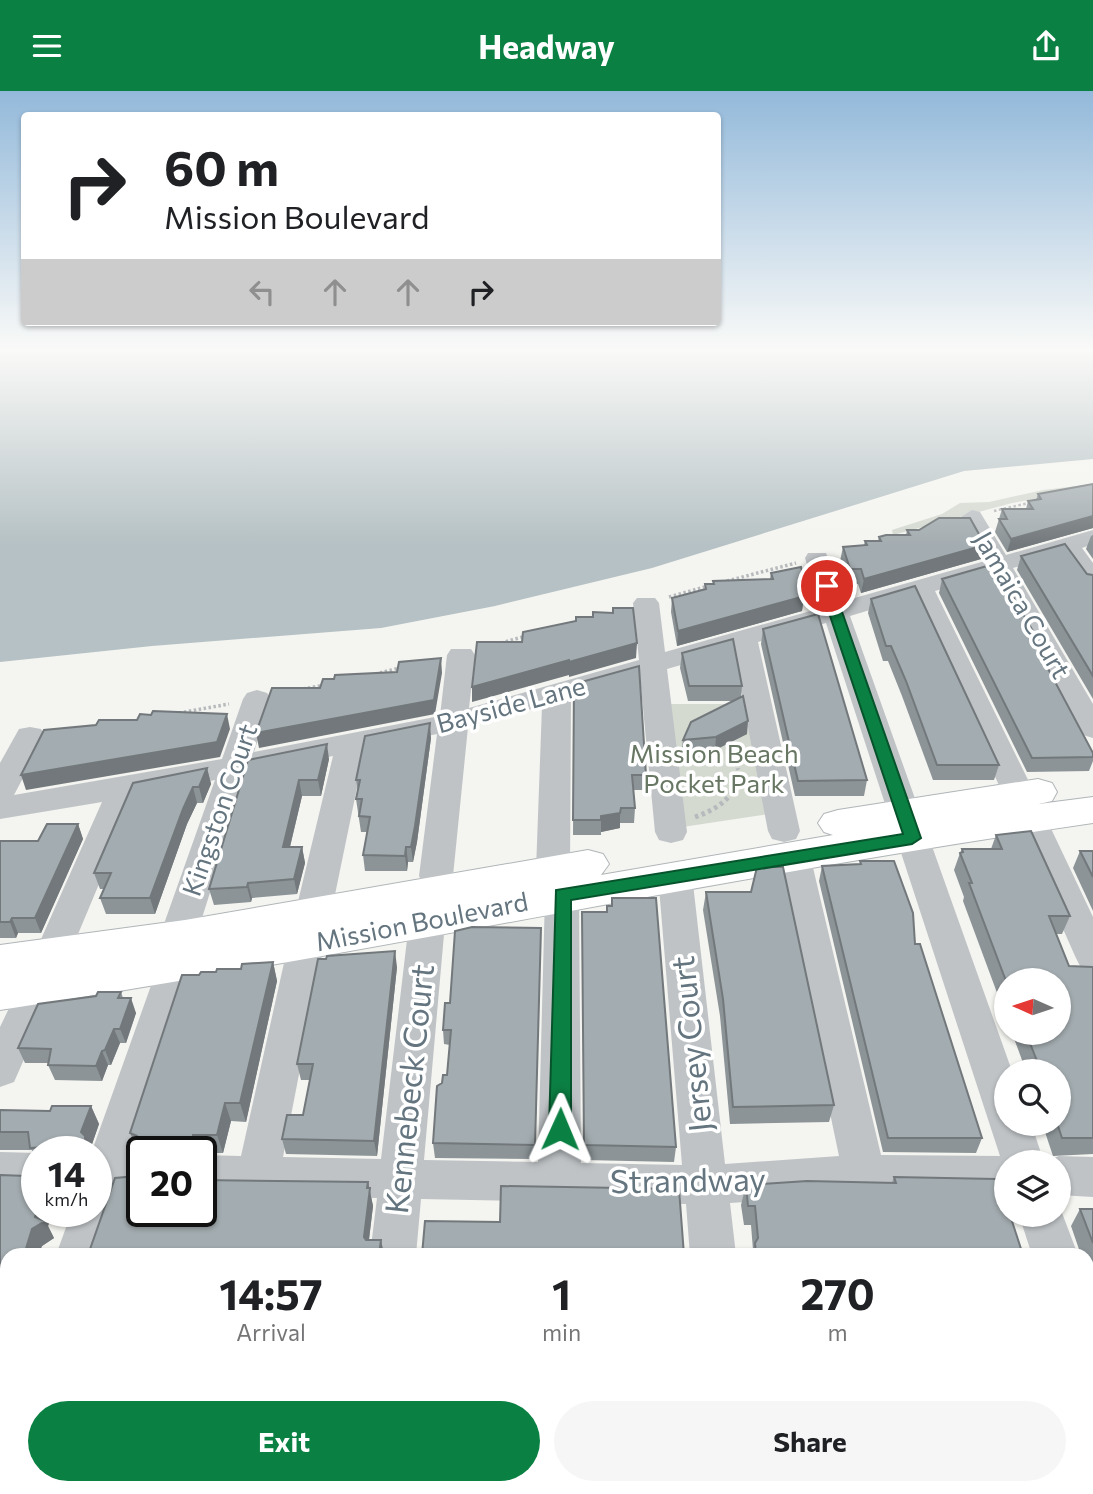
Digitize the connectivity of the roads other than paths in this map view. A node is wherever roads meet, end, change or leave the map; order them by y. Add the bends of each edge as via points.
1 (972, 517) edge
2 (1080, 540) edge
3 (817, 558) road end
4 (997, 563) junction
5 (1093, 581) edge
6 (920, 586) junction
7 (646, 603) road end
8 (836, 611) junction
9 (744, 640) junction
10 (461, 655) road end
11 (653, 665) junction
12 (557, 693) junction
13 (257, 699) road end
14 (454, 722) junction
15 (1093, 729) edge
16 (30, 736) dead end
17 (351, 743) junction
18 (234, 767) junction
19 (124, 788) junction
20 (1093, 788) edge
21 (0, 792) edge
22 (1025, 806) junction
23 (0, 808) edge
24 (1093, 810) edge
25 (908, 825) junction
26 (670, 826) road end
27 (788, 843) junction
28 (675, 875) junction
29 (436, 876) dead end
30 (558, 882) junction
31 (183, 921) dead end
32 (426, 923) junction
33 (310, 929) junction
34 (1093, 957) edge
35 (0, 961) edge
36 (176, 966) junction
37 (30, 978) edge
38 (0, 1070) edge
39 (994, 1078) edge
40 (0, 1171) edge
41 (112, 1171) edge
42 (21, 1172) edge
43 (864, 1174) junction
44 (217, 1175) edge
45 (258, 1175) junction
46 (994, 1176) edge
47 (1071, 1176) edge
48 (1093, 1177) edge
49 (402, 1180) junction
50 (559, 1181) junction
51 (707, 1185) junction
52 (91, 1227) edge
53 (1045, 1227) edge
54 (82, 1248) edge
55 (394, 1248) edge
56 (712, 1248) edge
57 (1053, 1248) edge

1 - 4 street, Jamaica Court
2 - 4 street, Bayside Lane
2 - 5 street
3 - 8 street
4 - 6 street, Bayside Lane
4 - 15 street, Jamaica Court
6 - 8 street, Bayside Lane
6 - 22 street
7 - 11 street
8 - 9 street, Bayside Lane
8 - 25 street
9 - 11 street, Bayside Lane
9 - 27 street
10 - 14 street
11 - 12 street, Bayside Lane
11 - 26 street
12 - 14 street, Bayside Lane
12 - 30 street
13 - 18 street, Kingston Court
14 - 17 street, Bayside Lane
14 - 29 street
16 - 21 street
17 - 18 street, Bayside Lane
17 - 33 street
18 - 19 street, Bayside Lane
18 - 31 street, Kingston Court
19 - 23 street, Bayside Lane
19 - 37 street
20 - 22 main road, Mission Boulevard
22 - 24 main road, Mission Boulevard
22 - 25 main road, Mission Boulevard
22 - 34 street
25 - 27 main road, Mission Boulevard
25 - 39 street
27 - 28 main road, Mission Boulevard
27 - 30 main road, Mission Boulevard
27 - 43 street
28 - 30 main road, Mission Boulevard
28 - 51 street, Jersey Court
30 - 32 main road, Mission Boulevard
30 - 33 main road, Mission Boulevard
30 - 50 street
32 - 33 main road, Mission Boulevard
32 - 49 street, Kennebeck Court
33 - 36 main road, Mission Boulevard
33 - 37 main road, Mission Boulevard
33 - 45 street
35 - 37 main road, Mission Boulevard
36 - 37 main road, Mission Boulevard
36 - 41 street
37 - 38 street
40 - 42 street
43 - 46 street, Strandway
43 - 51 street, Strandway
44 - 45 street, Strandway
45 - 49 street, Strandway
47 - 48 street
49 - 50 street, Strandway
49 - 55 street, Kennebeck Court
50 - 51 street, Strandway
51 - 56 street, Jersey Court
52 - 54 street
53 - 57 street

